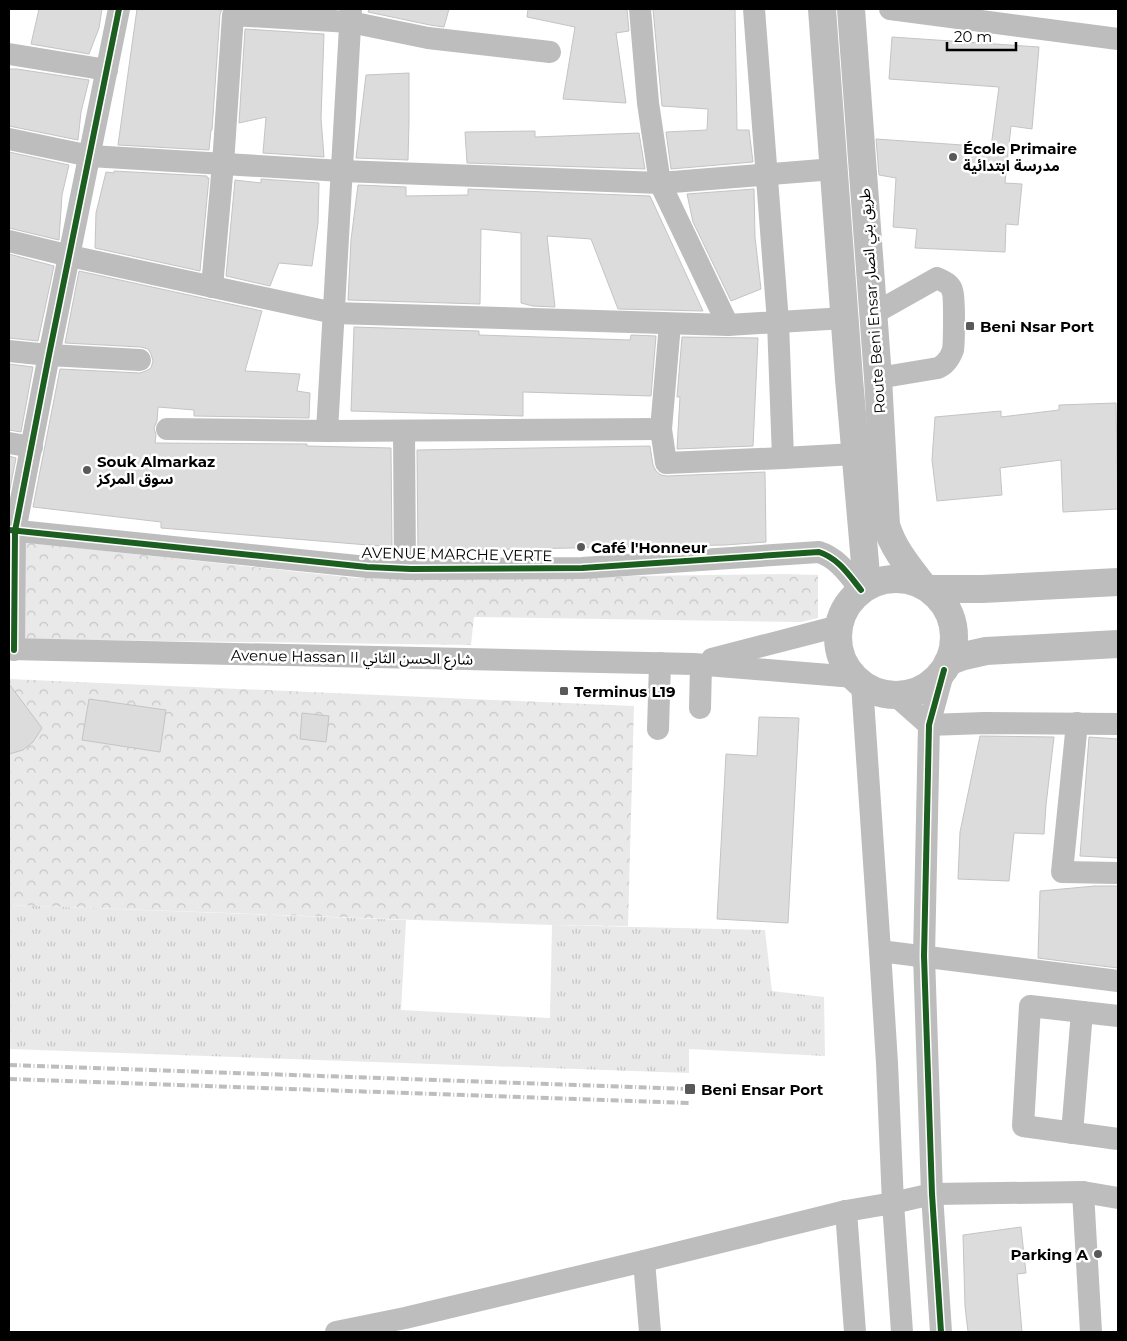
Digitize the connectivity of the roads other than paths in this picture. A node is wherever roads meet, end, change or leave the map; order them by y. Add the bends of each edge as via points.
1 (119, 9) edge
2 (640, 9) edge
3 (754, 9) edge
4 (822, 9) edge
5 (851, 9) edge
6 (890, 9) edge
7 (351, 16) edge
8 (1118, 39) edge
9 (550, 52) dead end
10 (9, 54) edge
11 (107, 70) junction
12 (9, 139) edge
13 (90, 156) junction
14 (223, 164) junction
15 (834, 169) junction
16 (342, 171) junction
17 (767, 175) junction
18 (660, 183) junction
19 (9, 241) edge
20 (70, 256) junction
21 (212, 287) junction
22 (334, 312) junction
23 (873, 314) junction
24 (845, 318) junction
25 (778, 322) junction
26 (670, 324) junction
27 (728, 326) junction
28 (9, 351) edge
29 (49, 355) junction
30 (140, 360) dead end
31 (878, 378) junction
32 (849, 379) junction
33 (167, 429) dead end
34 (661, 429) junction
35 (327, 431) junction
36 (404, 431) junction
37 (9, 443) edge
38 (32, 447) junction
39 (855, 454) junction
40 (783, 458) junction
41 (12, 530) edge
42 (405, 569) junction
43 (1118, 582) edge
44 (926, 586) junction
45 (864, 588) junction
46 (839, 626) junction
47 (1118, 644) edge
48 (11, 650) edge
49 (660, 663) junction
50 (698, 664) junction
51 (946, 666) junction
52 (858, 680) junction
53 (895, 695) junction
54 (700, 708) dead end
55 (1077, 723) junction
56 (1118, 724) edge
57 (929, 725) junction
58 (658, 729) dead end
59 (1118, 873) edge
60 (880, 951) junction
61 (924, 956) junction
62 (1118, 981) edge
63 (1082, 1012) junction
64 (1118, 1016) edge
65 (1072, 1133) junction
66 (1118, 1138) edge
67 (1083, 1192) junction
68 (932, 1194) junction
69 (1118, 1198) edge
70 (893, 1203) junction
71 (846, 1211) junction
72 (644, 1261) junction
73 (406, 1325) edge
74 (336, 1332) edge
75 (650, 1332) edge
76 (855, 1332) edge
77 (902, 1332) edge
78 (941, 1332) edge
79 (1091, 1332) edge

1 - 11 street
2 - 18 street via 648,104
3 - 17 street
4 - 15 main road, Route Beni Ensar طريق بني انصار
5 - 23 main road, Route Beni Ensar طريق بني انصار
6 - 8 street
7 - 9 street via 428,38
7 - 14 street via 233,15
7 - 16 street
10 - 11 street
11 - 13 street
12 - 13 street
13 - 14 street
13 - 20 street
14 - 16 street
14 - 21 street
15 - 17 street
15 - 24 main road, Route Beni Ensar طريق بني انصار
16 - 18 street
16 - 22 street
17 - 18 street
17 - 25 street
18 - 27 street
19 - 20 street
20 - 21 street
20 - 29 street
21 - 22 street
22 - 26 street
22 - 35 street
23 - 24 main road
23 - 31 main road, Route Beni Ensar طريق بني انصار
23 - 31 street via 937,278 947,282 952,290 952,350 944,365
24 - 25 street
24 - 32 main road, Route Beni Ensar طريق بني انصار
25 - 27 street
25 - 40 street
26 - 27 street
26 - 34 street
28 - 29 street
29 - 30 street
29 - 38 street
31 - 32 main road
31 - 44 main road, Route Beni Ensar طريق بني انصار via 886,526 897,552
32 - 39 main road, Route Beni Ensar طريق بني انصار
33 - 35 street
34 - 36 street
34 - 40 street via 666,463
35 - 36 street
36 - 42 street
37 - 38 street
38 - 41 street
39 - 40 street
39 - 45 main road, Route Beni Ensar طريق بني انصار
41 - 42 street, AVENUE MARCHE VERTE
41 - 48 street
42 - 45 street, AVENUE MARCHE VERTE via 582,568 819,552 839,563
43 - 44 main road via 982,589
44 - 45 main road via 894,578
44 - 51 main road via 941,598 953,622 953,649
45 - 46 main road via 851,600
46 - 50 street, Avenue Hassan II شارع الحسن الثاني
46 - 52 main road via 842,657
47 - 51 main road via 986,651 964,656
48 - 49 street, Avenue Hassan II شارع الحسن الثاني
49 - 50 street, Avenue Hassan II شارع الحسن الثاني
49 - 58 street
50 - 52 street, Avenue Hassan II شارع الحسن الثاني
50 - 54 street
51 - 53 main road via 928,686 912,693
51 - 57 street
52 - 53 main road via 878,692
52 - 60 street
53 - 57 street
55 - 56 street
55 - 57 street
55 - 59 street via 1062,872
57 - 61 street
60 - 61 street
60 - 70 street
61 - 62 street
61 - 68 street
63 - 64 street
63 - 65 street
63 - 65 street via 1030,1006 1023,1126
65 - 66 street
67 - 68 street
67 - 69 street
67 - 79 street
68 - 70 street
68 - 78 street
70 - 71 street
70 - 77 street
71 - 72 street
71 - 76 street
72 - 73 street
72 - 75 street
73 - 74 street

